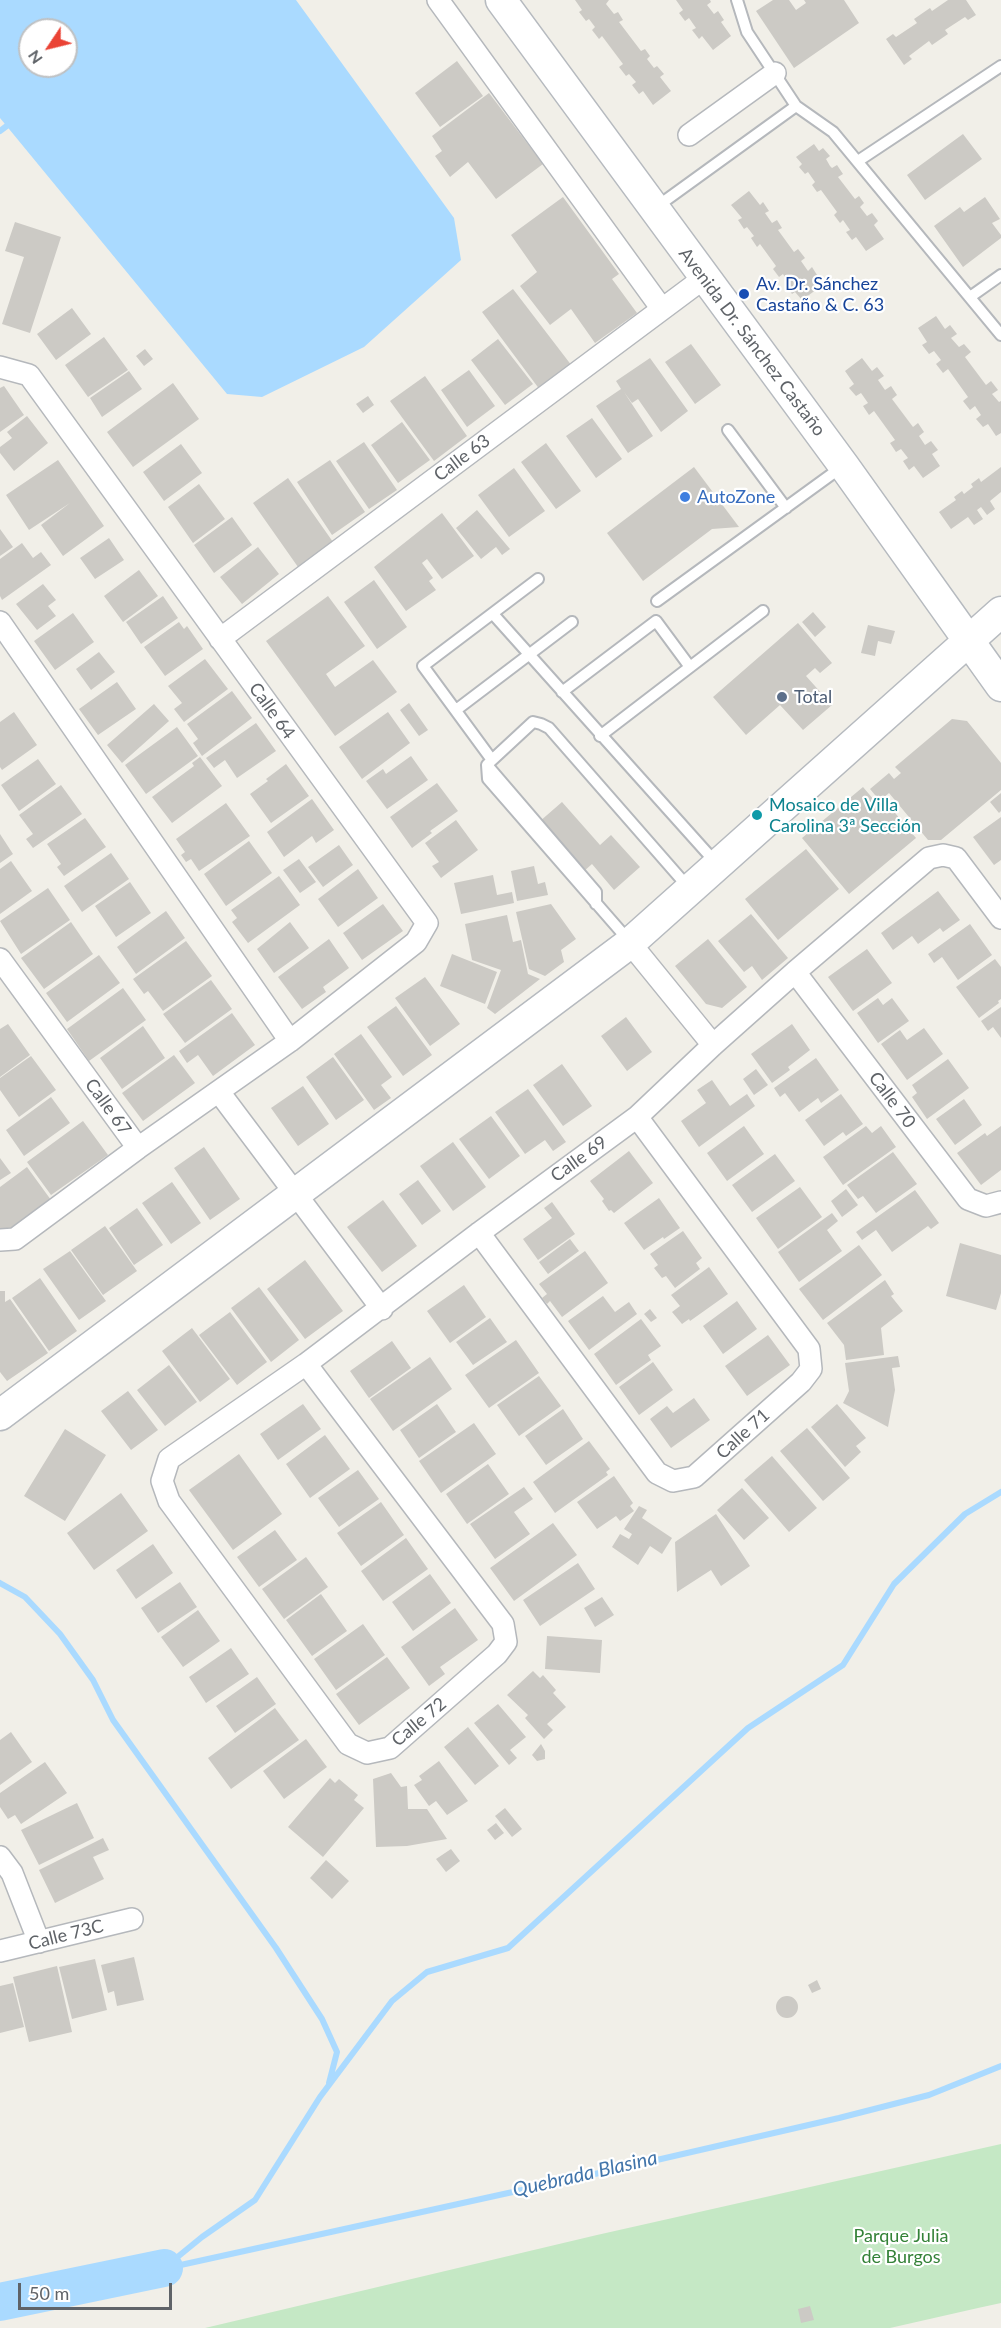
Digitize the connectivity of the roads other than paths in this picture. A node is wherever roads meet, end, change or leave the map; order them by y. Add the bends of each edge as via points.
1 (438, 0) edge
2 (501, 0) edge
3 (737, 0) edge
4 (1001, 66) edge
5 (775, 73) junction
6 (796, 106) junction
7 (689, 135) dead end
8 (858, 161) junction
9 (654, 209) junction
10 (1001, 275) edge
11 (704, 278) junction
12 (970, 297) junction
13 (662, 309) junction
14 (1001, 335) edge
15 (0, 367) edge
16 (728, 430) dead end
17 (844, 466) junction
18 (786, 508) junction
19 (538, 579) dead end
20 (657, 601) dead end
21 (763, 611) dead end
22 (1001, 612) edge
23 (493, 614) junction
24 (0, 622) edge
25 (572, 622) dead end
26 (220, 639) junction
27 (967, 641) junction
28 (529, 656) junction
29 (690, 667) junction
30 (1001, 686) edge
31 (562, 692) junction
32 (456, 711) junction
33 (600, 736) junction
34 (490, 763) junction
35 (718, 865) junction
36 (690, 890) junction
37 (1001, 918) edge
38 (630, 943) junction
39 (0, 959) edge
40 (795, 972) junction
41 (290, 1041) junction
42 (713, 1045) junction
43 (219, 1092) junction
44 (637, 1117) junction
45 (138, 1148) junction
46 (297, 1194) junction
47 (1001, 1202) edge
48 (478, 1233) junction
49 (0, 1240) edge
50 (382, 1309) junction
51 (306, 1364) junction
52 (0, 1415) edge
53 (195, 1440) joint
54 (0, 1857) edge
55 (132, 1919) dead end
56 (39, 1942) junction
57 (0, 1951) edge

1 - 13 street
2 - 9 street, Avenida Dr. Sánchez Castaño
3 - 5 lane via 747,32
4 - 8 lane
5 - 6 lane
5 - 7 street
6 - 8 lane via 833,132
6 - 9 lane
8 - 12 lane
9 - 11 street, Avenida Dr. Sánchez Castaño
10 - 12 lane
11 - 13 street, Calle 63
11 - 17 street, Avenida Dr. Sánchez Castaño
12 - 14 lane
13 - 26 street, Calle 63
15 - 26 street, Calle 64 via 29,375
16 - 18 lane
17 - 18 lane
17 - 27 street, Avenida Dr. Sánchez Castaño
18 - 20 lane
19 - 23 lane
21 - 29 lane
22 - 27 street
23 - 28 lane
23 - 32 lane via 423,666
24 - 41 street
25 - 28 lane
26 - 41 street, Calle 64 via 427,923 416,942
27 - 30 street, Avenida Dr. Sánchez Castaño
27 - 35 street
28 - 31 lane
28 - 32 lane
29 - 31 lane via 656,621
29 - 33 lane
31 - 33 lane
32 - 34 lane
33 - 35 lane
34 - 36 lane via 533,723 549,728
34 - 38 lane via 488,779
35 - 36 street
36 - 38 street
37 - 40 street, Calle 69 via 956,858 929,858
38 - 42 street
38 - 46 street
39 - 45 street, Calle 67
40 - 42 street, Calle 69
40 - 47 street, Calle 70 via 968,1199 986,1206
41 - 43 street, Calle 64
42 - 44 street, Calle 69
43 - 45 street, Calle 64
43 - 46 street
44 - 48 street, Calle 69
44 - 48 street, Calle 71 via 809,1350 811,1369 801,1382 694,1477 674,1481 657,1473
45 - 49 street, Calle 67 via 15,1239
46 - 50 street
46 - 52 street
48 - 50 street, Calle 69
50 - 51 street, Calle 69
51 - 53 street, Calle 69
51 - 53 street, Calle 72 via 503,1624 506,1642 497,1654 390,1748 367,1753 348,1744 169,1501 162,1481 169,1459
54 - 56 street via 12,1873
55 - 56 street, Calle 73C
56 - 57 street, Calle 73C

